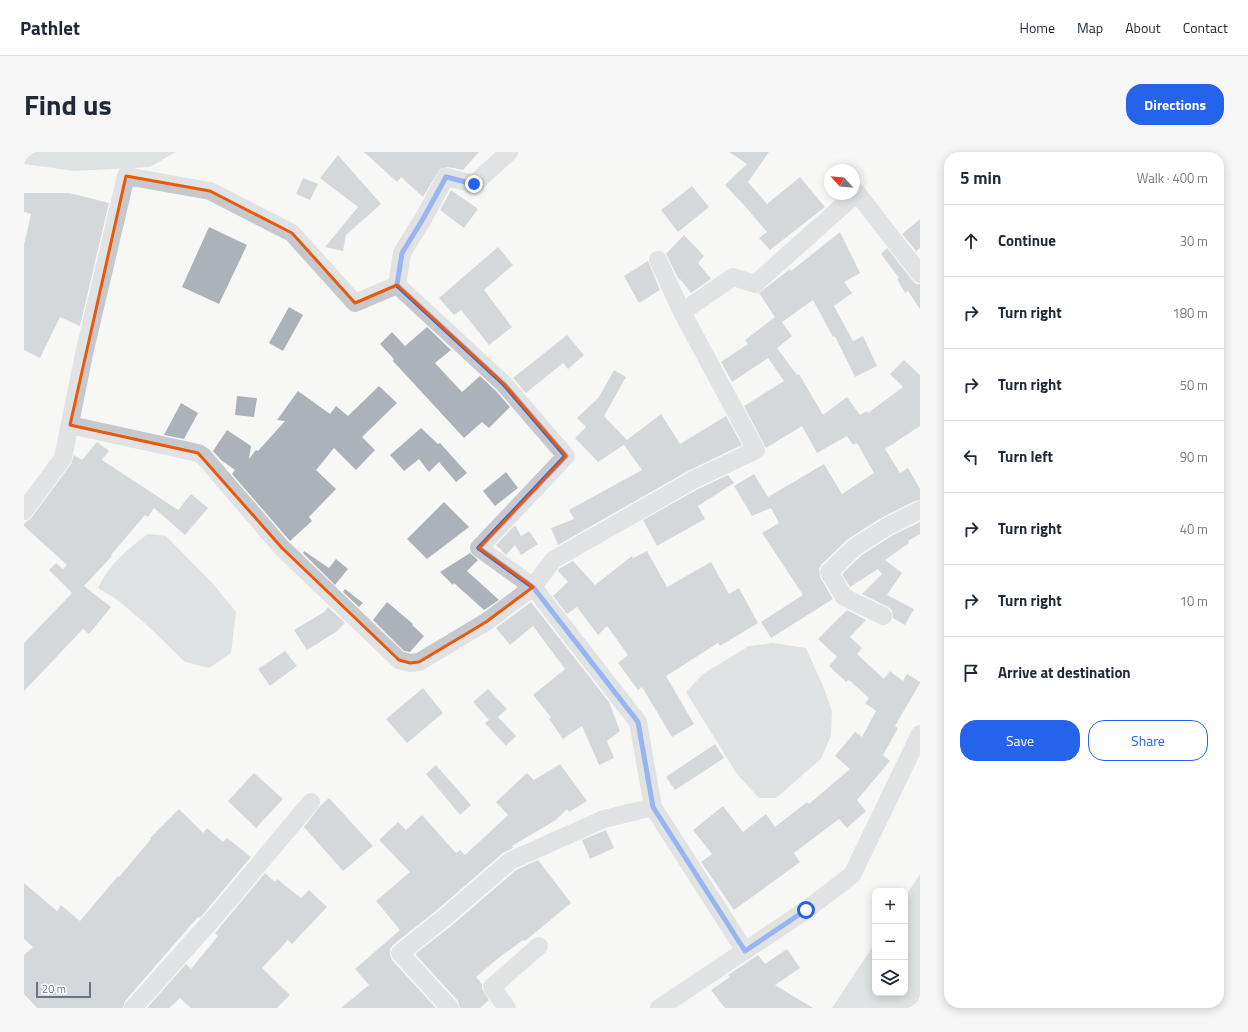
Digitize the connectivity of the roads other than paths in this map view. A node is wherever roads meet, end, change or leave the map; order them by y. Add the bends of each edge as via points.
1 (509, 152) edge
2 (658, 260) dead end
3 (920, 274) edge
4 (397, 285) junction
5 (682, 312) junction
6 (70, 425) junction
7 (24, 510) edge
8 (920, 510) edge
9 (533, 587) junction
10 (883, 616) dead end
11 (920, 734) edge
12 (311, 802) dead end
13 (653, 807) junction
14 (539, 946) dead end
15 (745, 951) junction
16 (133, 1008) edge
17 (450, 1008) edge
18 (508, 1008) edge
19 (659, 1008) edge

1 - 4 street via 474,184 446,177 402,253
2 - 5 street
3 - 5 street via 857,194 755,284 733,277
4 - 6 street via 355,303 292,233 210,191 126,176
4 - 9 street via 504,384 566,456 479,548
5 - 9 street via 756,450 693,480 553,560
6 - 7 street via 63,458
6 - 9 street via 203,456 282,548 399,660 419,662 486,622
8 - 10 street via 855,547 829,572 844,596
9 - 13 street via 638,722
11 - 15 street via 852,875
12 - 16 street via 218,913
13 - 15 street
13 - 17 street via 604,819 510,860 400,953
14 - 18 street via 492,986
15 - 19 street

